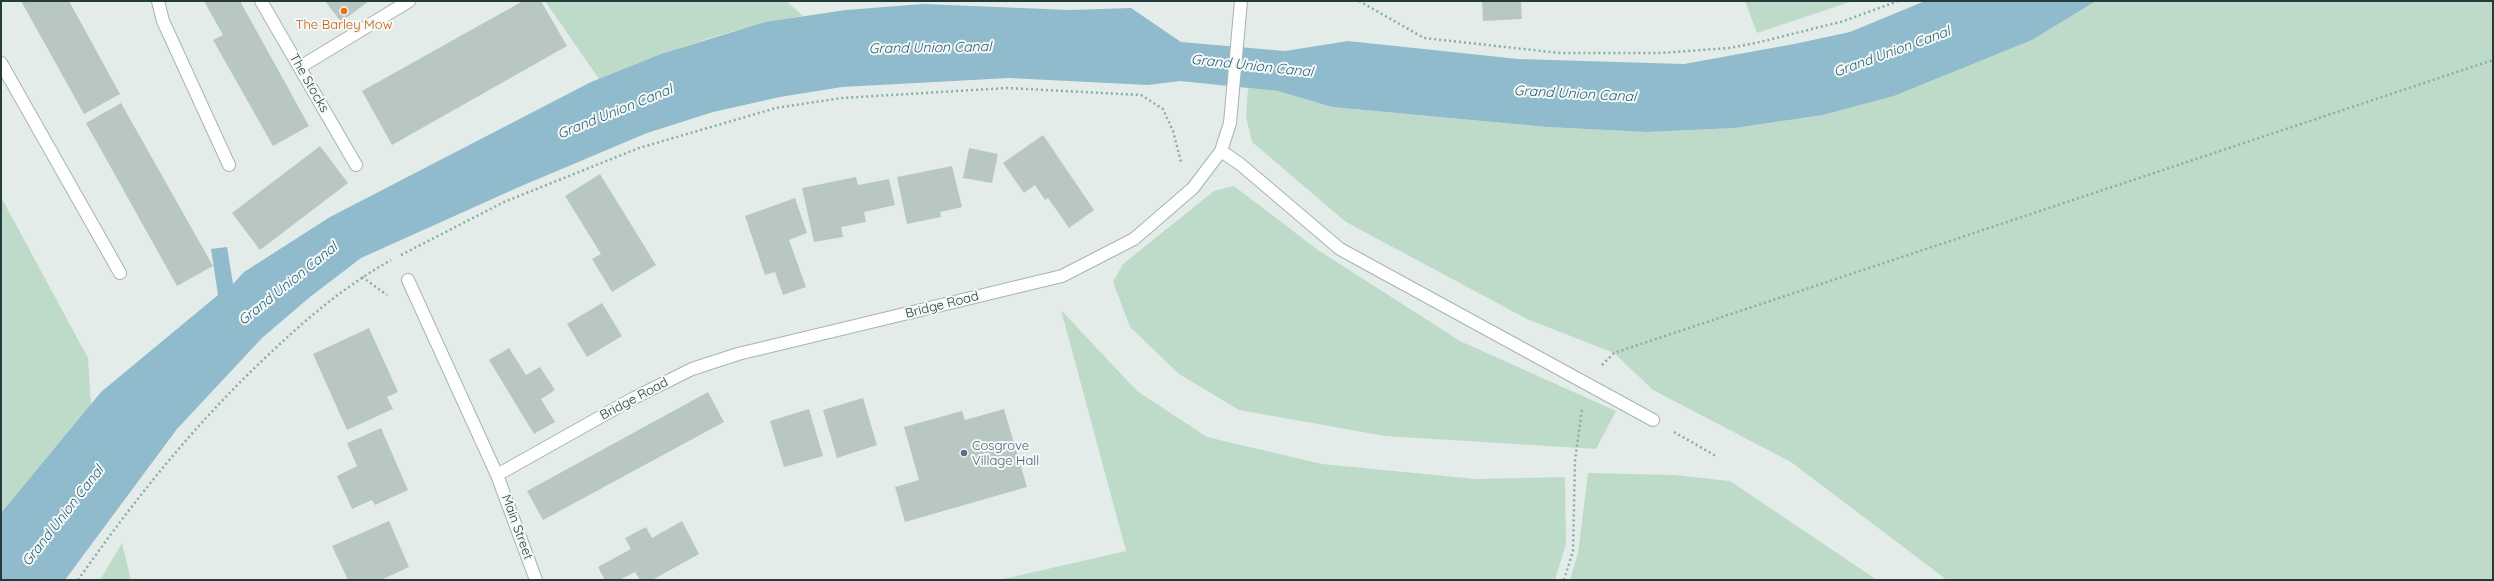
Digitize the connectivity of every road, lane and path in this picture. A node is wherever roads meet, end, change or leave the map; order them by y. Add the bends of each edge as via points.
1 (158, 1) edge
2 (261, 1) edge
3 (409, 1) edge
4 (1241, 1) edge
5 (1359, 1) edge
6 (1898, 1) edge
7 (2493, 60) edge
8 (1, 63) edge
9 (300, 67) junction
10 (1222, 151) junction
11 (229, 165) dead end
12 (356, 165) dead end
13 (1192, 188) junction
14 (120, 273) dead end
15 (408, 280) dead end
16 (1586, 382) junction
17 (1653, 420) joint
18 (1716, 456) dead end
19 (497, 475) junction
20 (78, 580) edge
21 (536, 580) edge
22 (1564, 580) edge

1 - 11 street via 163,21
2 - 9 street, The Stocks
3 - 9 street
4 - 10 street, Bridge Road via 1230,124
5 - 6 path via 1424,38 1560,53 1660,53 1729,48 1756,43 1844,21
7 - 16 path via 1614,353
8 - 14 street
9 - 12 street, The Stocks
10 - 13 street, Bridge Road
10 - 16 street via 1340,249
13 - 19 street, Bridge Road via 1134,239 1062,276 738,354 692,369 634,398
13 - 20 path via 1163,109 1141,95 1007,88 842,98 776,108 639,148 511,200 446,230 362,276 309,316 226,394 116,526
15 - 19 street, Main Street
16 - 17 street
16 - 22 path via 1575,461 1573,551
17 - 18 path
19 - 21 street, Main Street

